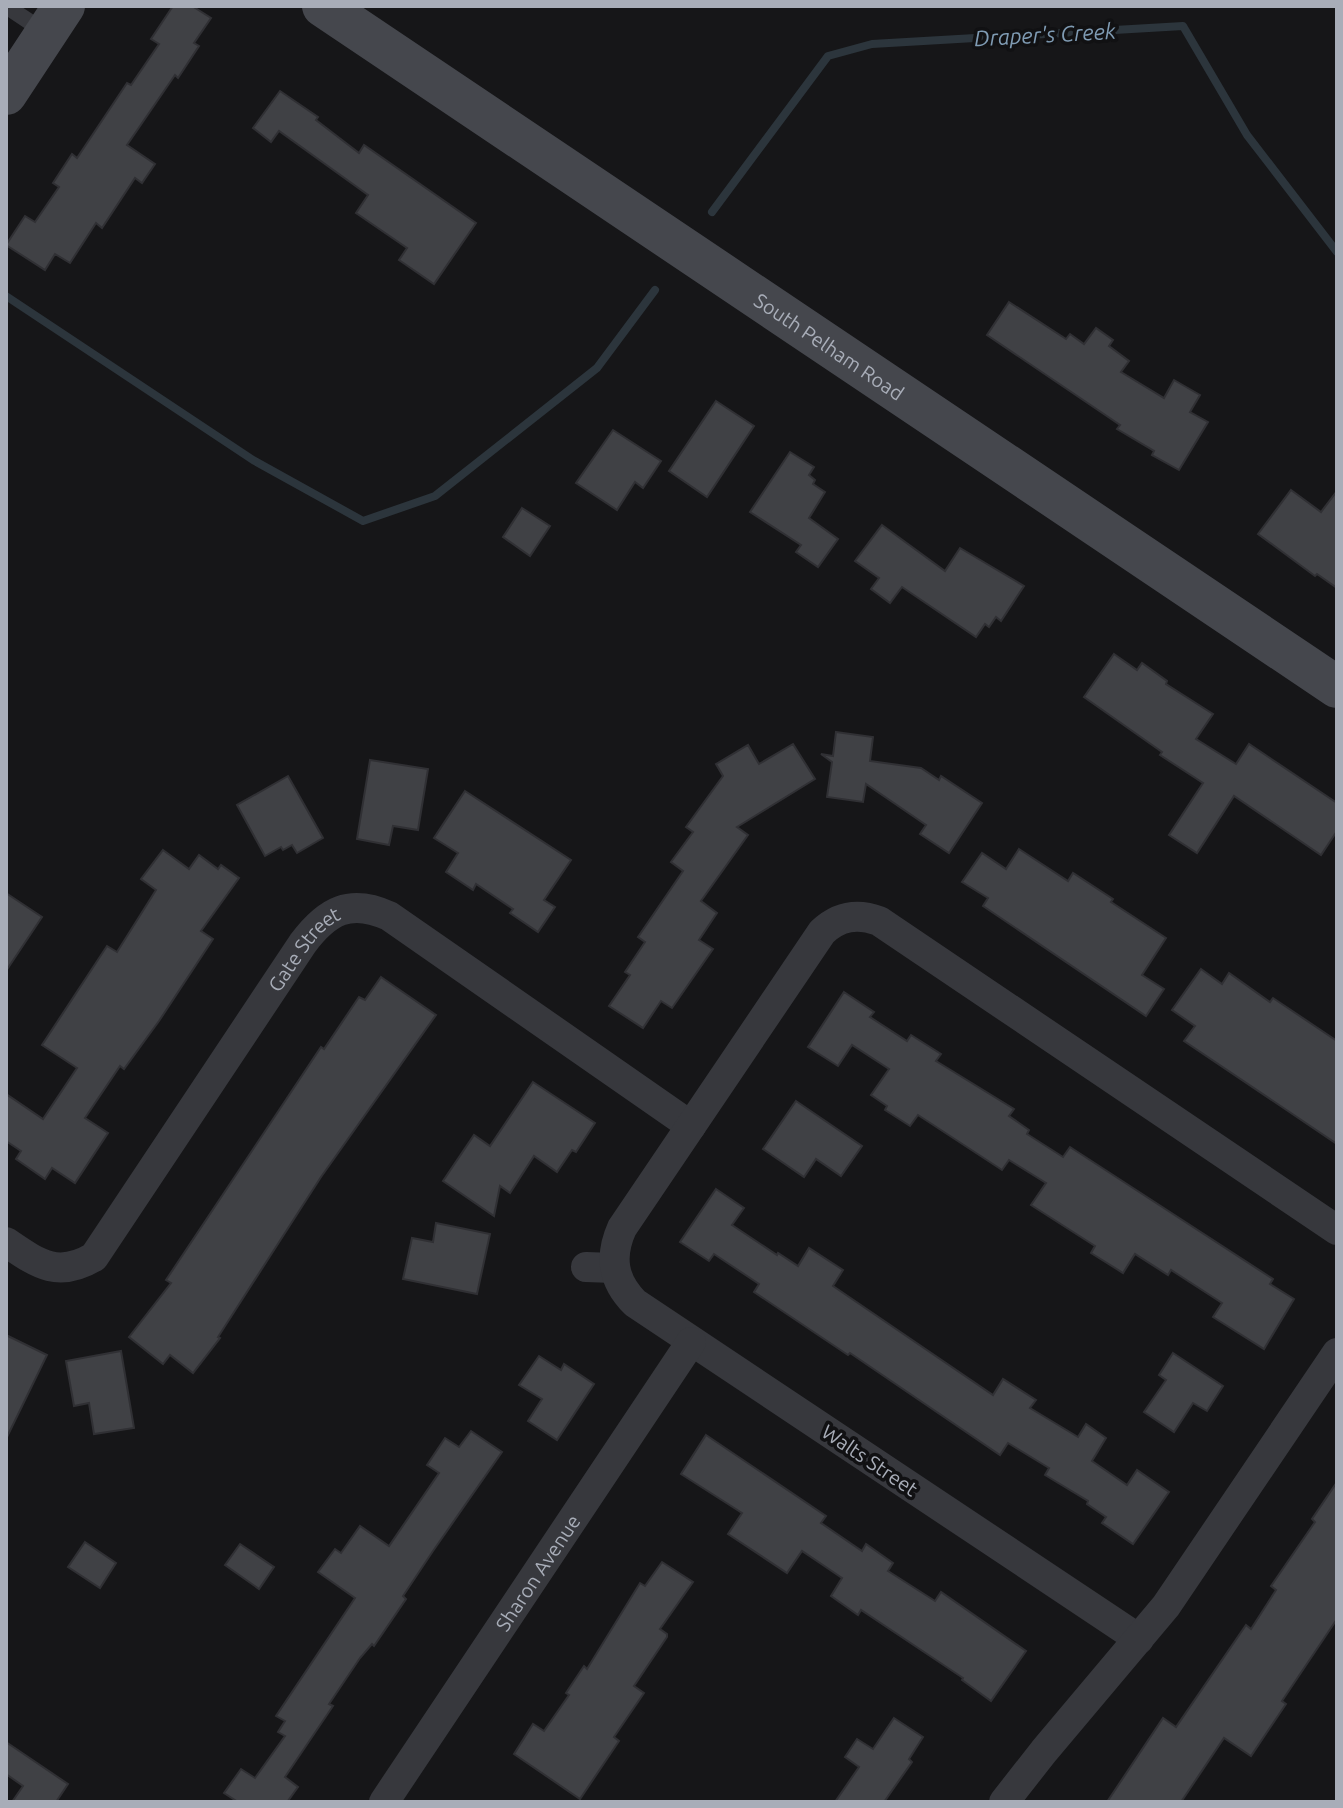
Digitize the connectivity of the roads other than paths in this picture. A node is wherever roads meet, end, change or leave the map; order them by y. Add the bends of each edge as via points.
1 (6, 6) edge
2 (323, 6) edge
3 (55, 20) edge
4 (6, 94) edge
5 (1337, 687) edge
6 (691, 1126) junction
7 (1337, 1230) edge
8 (6, 1242) edge
9 (691, 1342) junction
10 (1337, 1353) edge
11 (1139, 1639) junction
12 (384, 1802) edge
13 (1004, 1802) edge

1 - 3 lane
2 - 5 main road, South Pelham Road
3 - 4 main road
6 - 7 street, Walts Street via 822,932 849,904
6 - 8 street, Gate Street via 389,916 347,908 311,932 94,1257 73,1277
6 - 9 street, Walts Street via 600,1268 635,1303
9 - 11 street, Walts Street
9 - 12 street, Sharon Avenue
10 - 11 street
11 - 13 street

